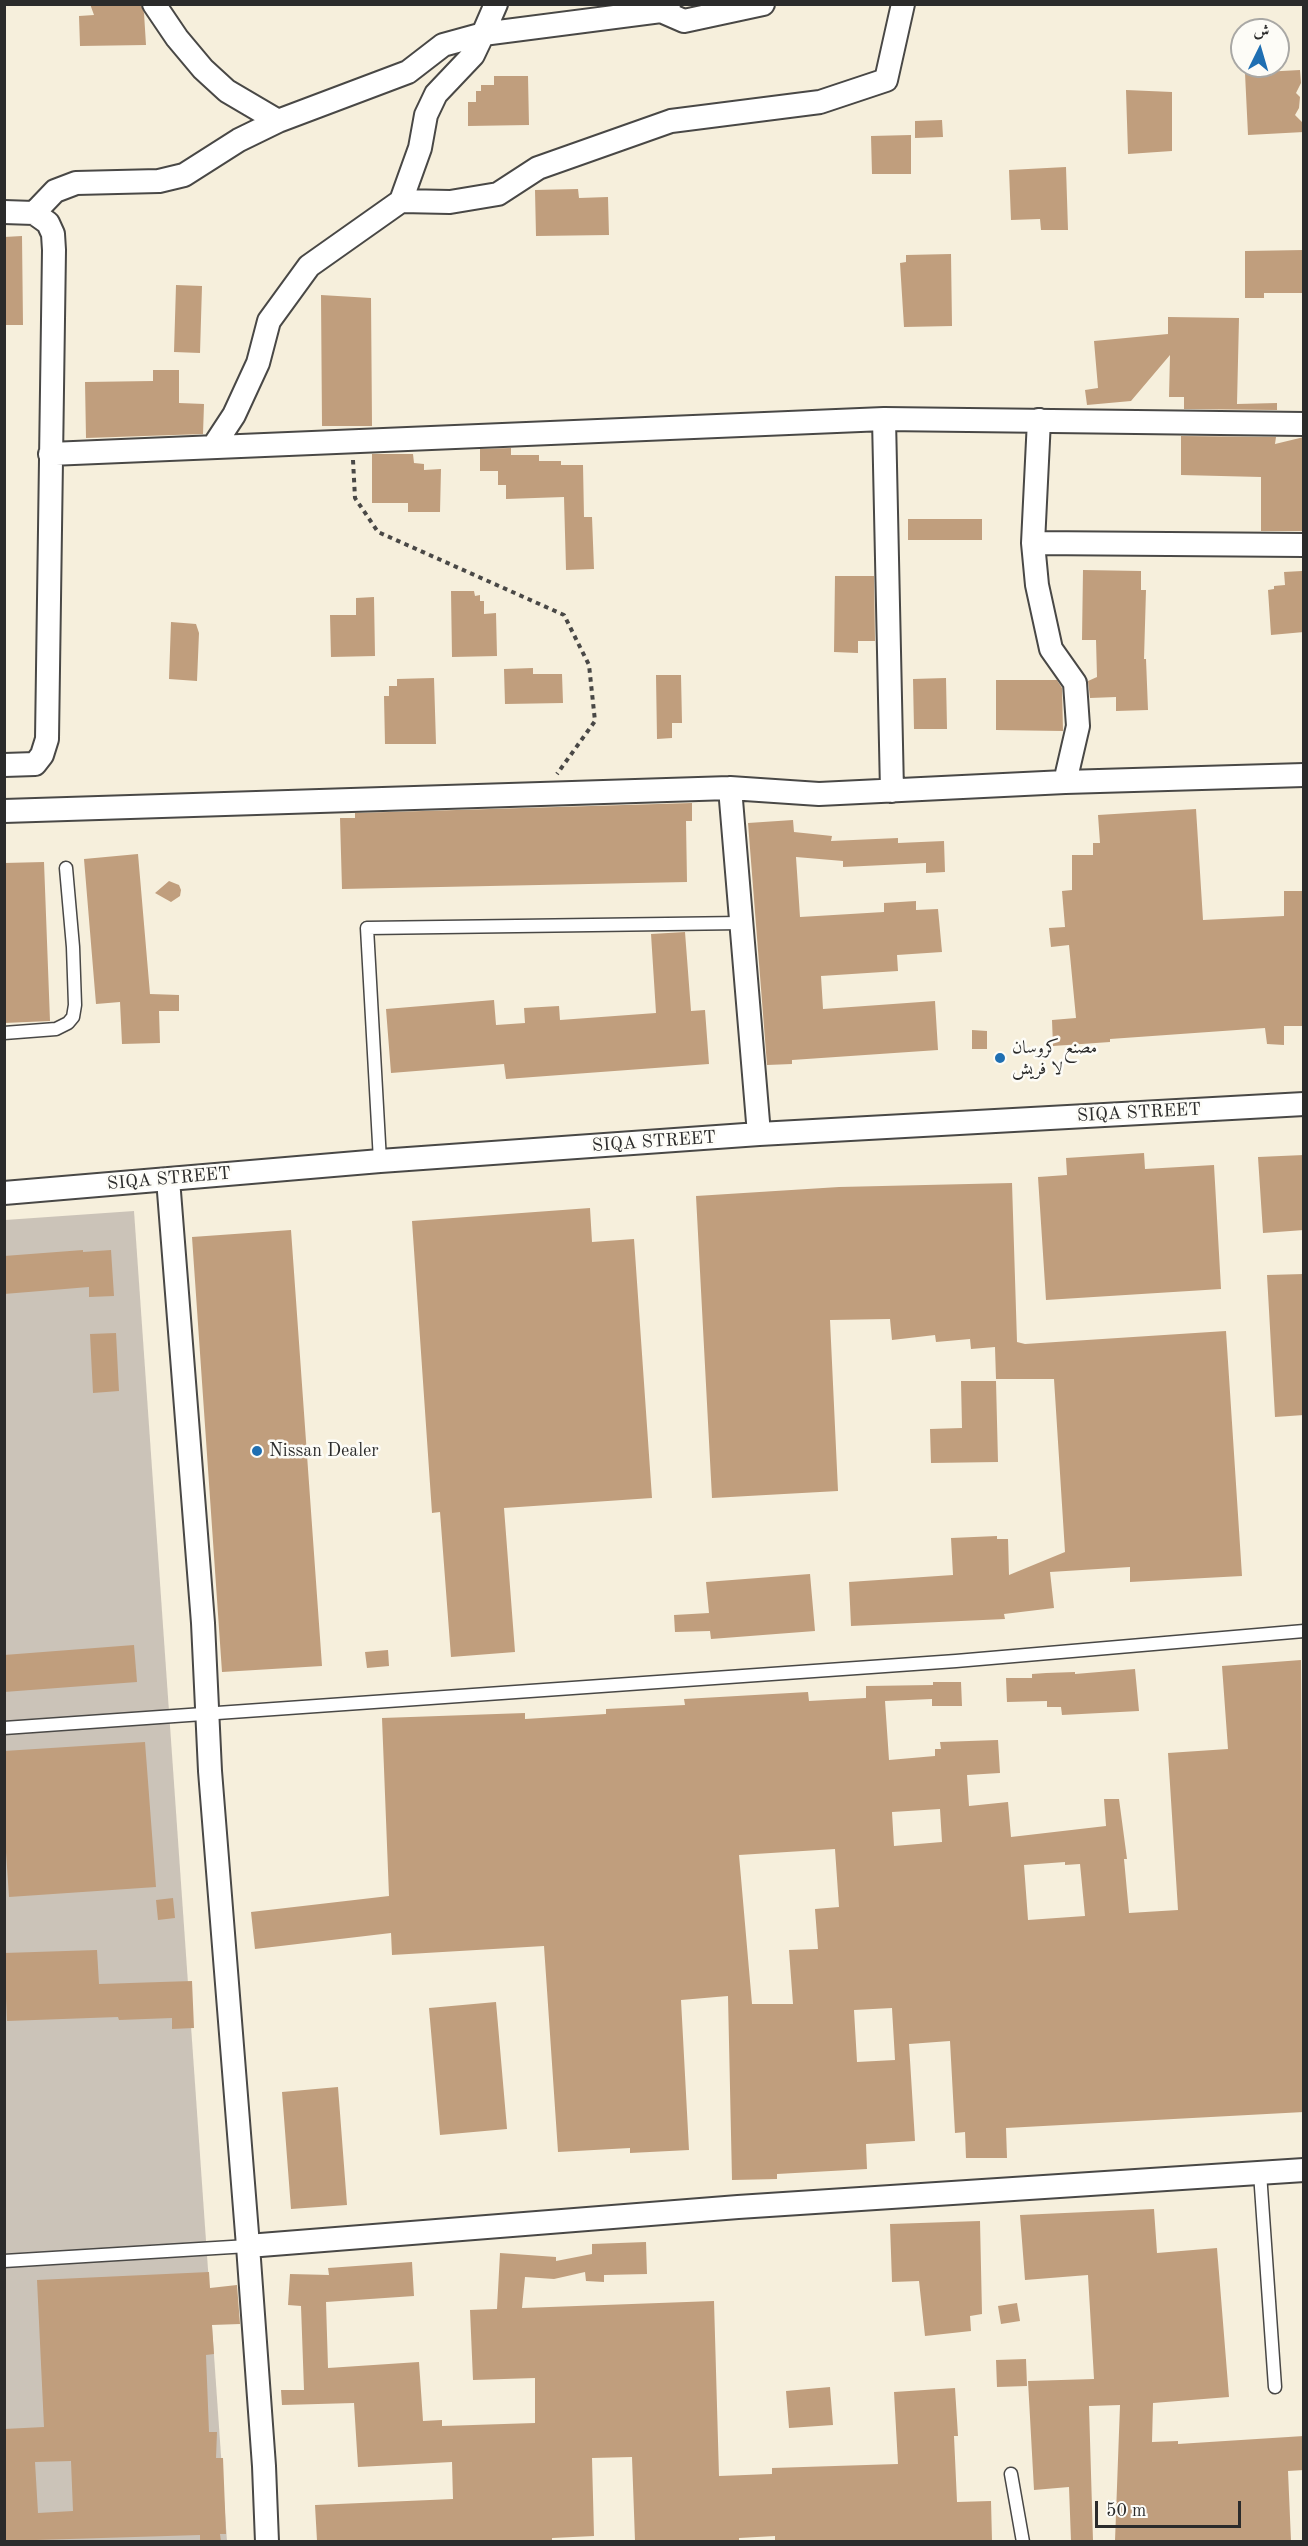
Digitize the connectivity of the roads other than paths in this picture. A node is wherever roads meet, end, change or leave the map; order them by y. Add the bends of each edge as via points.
1 (154, 4) edge
2 (496, 4) edge
3 (763, 4) edge
4 (903, 4) edge
5 (665, 8) edge
6 (483, 34) junction
7 (278, 121) junction
8 (401, 201) junction
9 (4, 212) edge
10 (34, 213) junction
11 (884, 419) junction
12 (1039, 420) junction
13 (1304, 424) edge
14 (213, 447) junction
15 (50, 454) junction
16 (1033, 543) junction
17 (1304, 545) edge
18 (4, 765) edge
19 (1304, 775) edge
20 (1065, 782) junction
21 (730, 788) junction
22 (892, 791) junction
23 (4, 811) edge
24 (66, 868) dead end
25 (742, 923) junction
26 (4, 1033) edge
27 (1304, 1104) edge
28 (759, 1134) junction
29 (380, 1161) junction
30 (168, 1179) junction
31 (4, 1193) edge
32 (1304, 1631) edge
33 (207, 1714) junction
34 (4, 1728) edge
35 (1304, 2170) edge
36 (1260, 2173) junction
37 (248, 2246) junction
38 (4, 2261) edge
39 (1275, 2387) dead end
40 (1011, 2474) dead end
41 (267, 2541) edge
42 (1023, 2541) edge

1 - 7 street via 203,69 227,91
2 - 6 street
3 - 5 street via 684,21
4 - 8 street via 886,80 820,102 671,121 538,168 498,194 450,202
5 - 6 street
6 - 7 street via 443,45 408,72
6 - 8 street via 472,55 436,94
7 - 10 street via 184,175 159,181 76,183 55,191
8 - 14 street via 309,266 269,321 258,363 234,415
9 - 10 street
10 - 15 street via 48,223 53,234
11 - 12 street
11 - 14 street
11 - 22 street
12 - 13 street
12 - 16 street
14 - 15 street
15 - 18 street via 47,740 35,764
16 - 17 street
16 - 20 street via 1051,649 1076,683 1078,726
19 - 20 street
20 - 22 street
21 - 22 street via 819,794
21 - 23 street
21 - 25 street
24 - 26 lane via 73,947 73,1017 56,1029
25 - 28 street
25 - 29 lane via 367,928
27 - 28 street, SIQA STREET
28 - 29 street, SIQA STREET
29 - 30 street, SIQA STREET
30 - 31 street, SIQA STREET
30 - 33 street
32 - 33 lane via 956,1661
33 - 34 lane
33 - 37 street
35 - 36 street
36 - 37 street via 738,2207
36 - 39 lane
37 - 38 lane
37 - 41 street
40 - 42 lane

